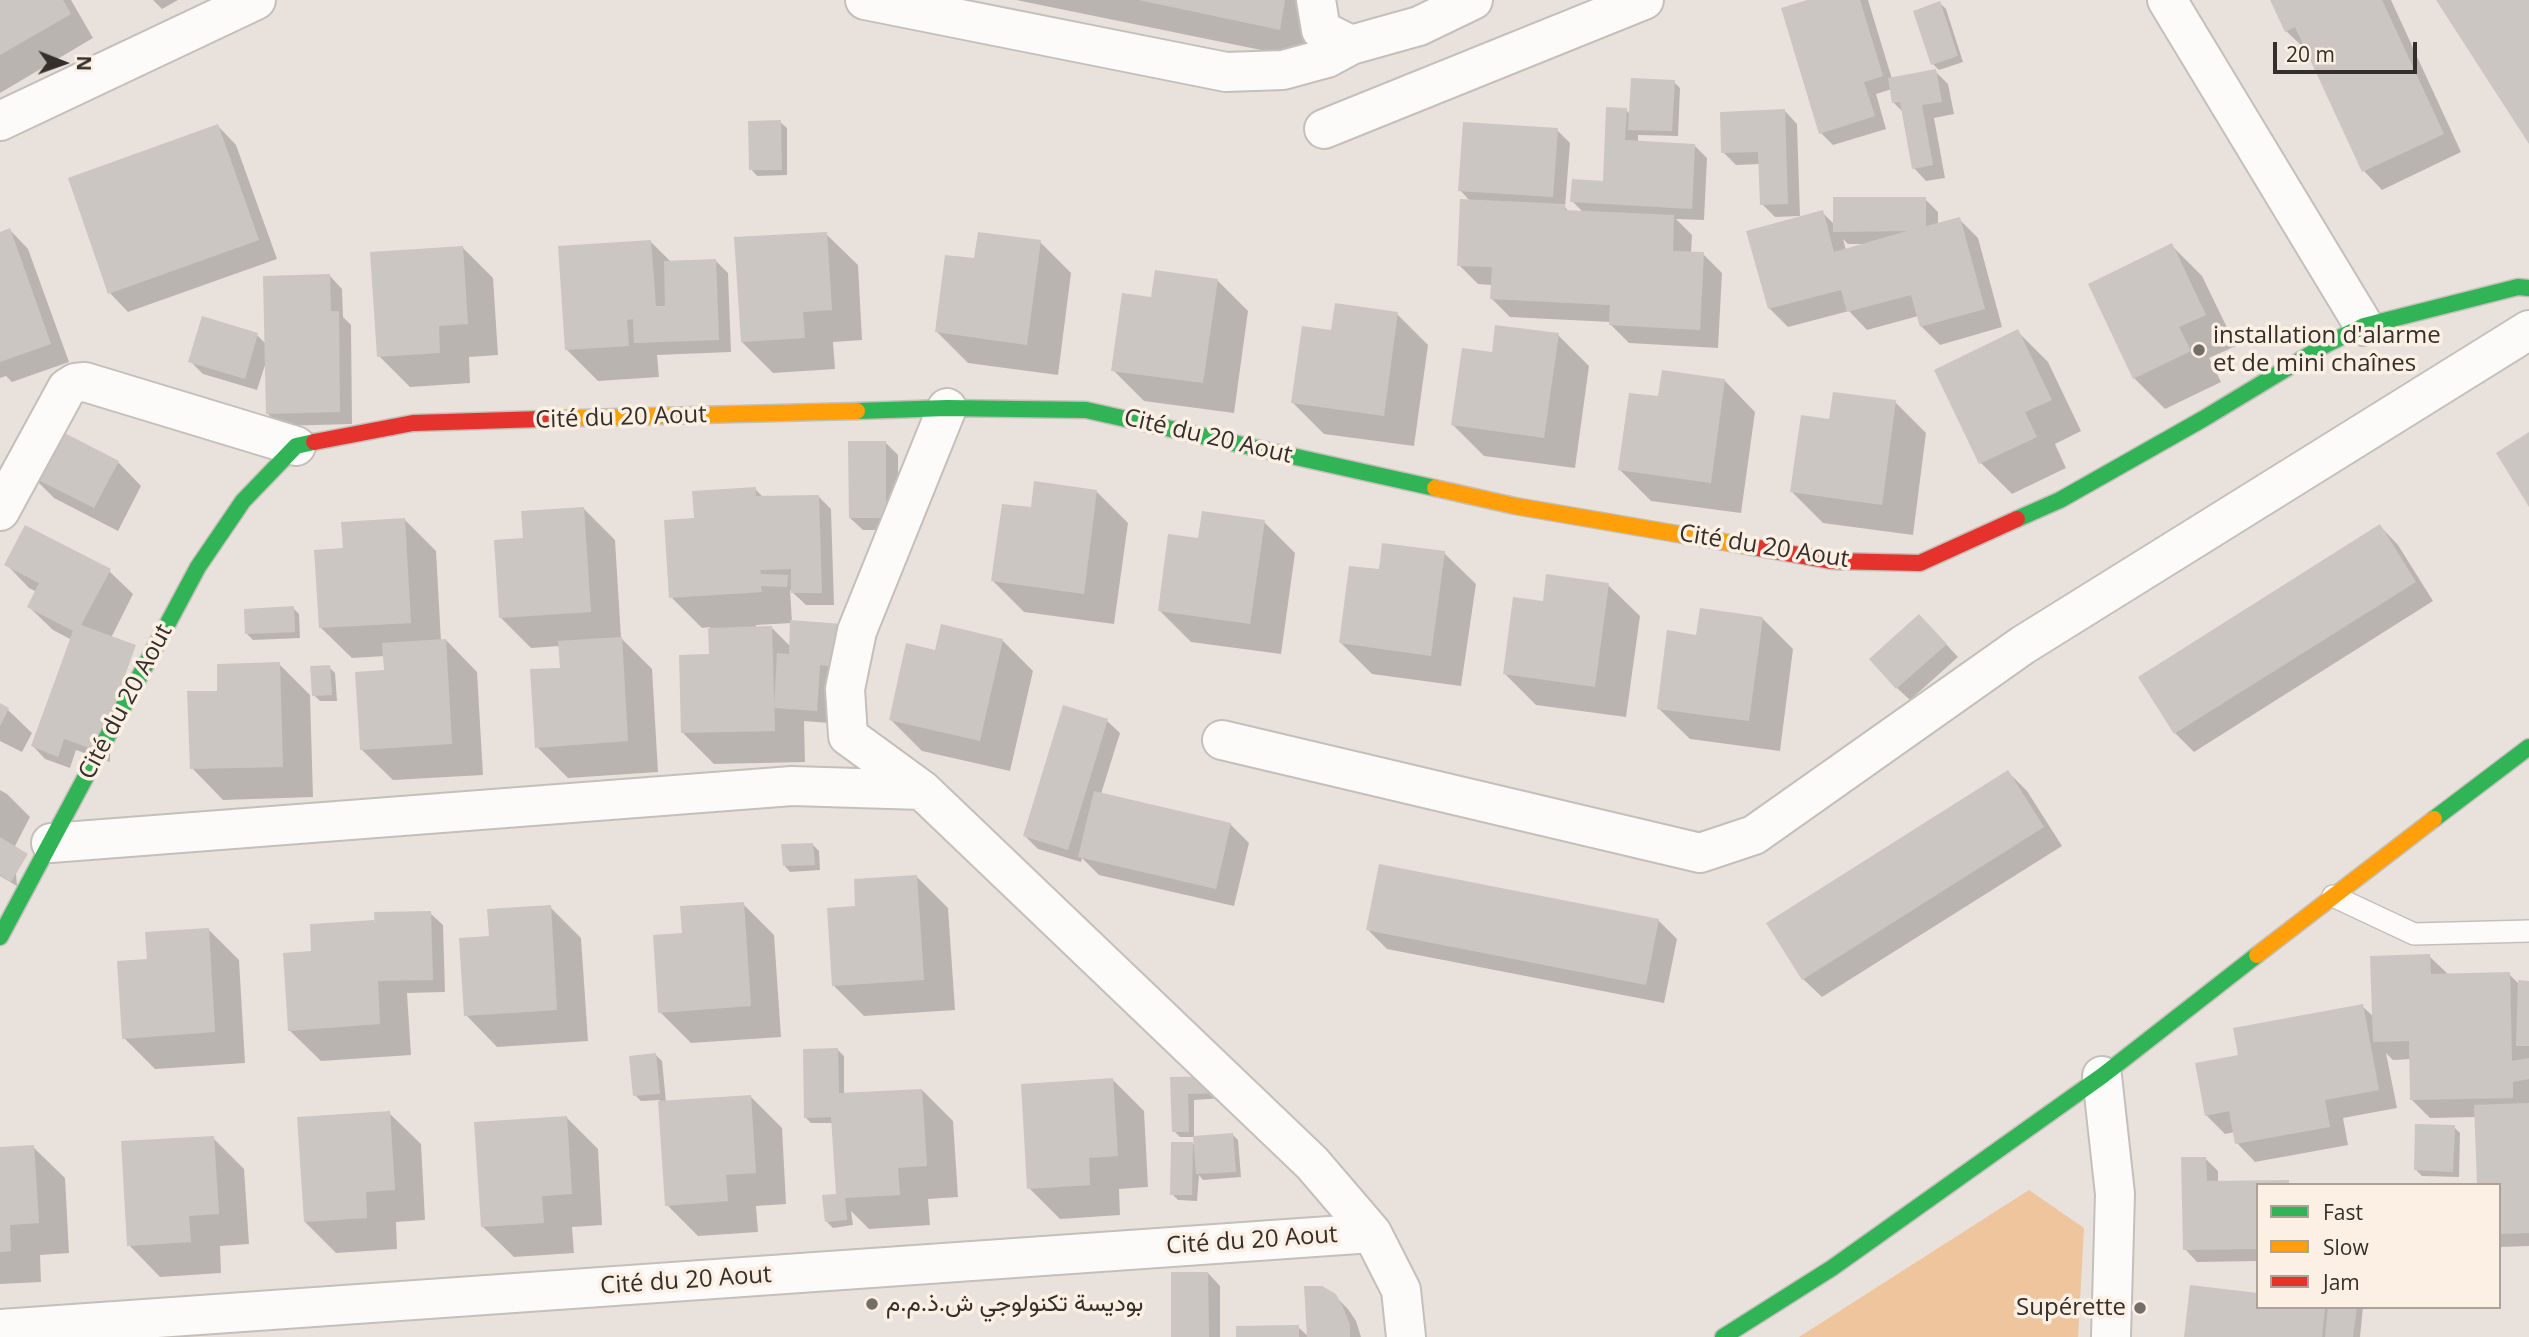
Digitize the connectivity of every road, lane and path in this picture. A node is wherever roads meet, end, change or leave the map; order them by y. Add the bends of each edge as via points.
1 (256, 0) edge
2 (865, 0) edge
3 (1315, 0) edge
4 (1473, 0) edge
5 (1644, 0) edge
6 (2167, 0) edge
7 (1351, 45) junction
8 (0, 121) edge
9 (1324, 130) dead end
10 (2529, 288) edge
11 (2364, 326) junction
12 (2529, 331) edge
13 (947, 408) junction
14 (296, 446) junction
15 (0, 511) edge
16 (1222, 740) dead end
17 (2529, 747) edge
18 (922, 790) junction
19 (51, 843) junction
20 (2333, 896) junction
21 (2529, 931) edge
22 (0, 937) edge
23 (2102, 1076) junction
24 (1372, 1233) junction
25 (0, 1329) edge
26 (1406, 1337) edge
27 (1723, 1337) edge
28 (2111, 1337) edge

1 - 8 street
2 - 7 street via 1226,72 1283,70 1327,58
3 - 7 street via 1321,30
4 - 7 street via 1419,26
5 - 9 street
6 - 11 street
10 - 11 street, Cité du 20 Aout
11 - 13 street, Cité du 20 Aout via 2060,500 1920,563 1832,561 1515,506 1086,410
12 - 16 street via 2023,645 1754,835 1700,853
13 - 14 street, Cité du 20 Aout via 412,423
13 - 18 street, Cité du 20 Aout via 857,631 845,689 848,736
14 - 15 street, Cité du 20 Aout via 85,382 75,383 67,388
14 - 19 street, Cité du 20 Aout via 243,501 198,568
17 - 20 street
18 - 19 street via 792,786
18 - 24 street, Cité du 20 Aout via 1312,1163
19 - 22 street, Cité du 20 Aout
20 - 21 lane via 2414,934
20 - 23 street
23 - 27 street via 1832,1268
23 - 28 street via 2115,1194
24 - 25 street, Cité du 20 Aout
24 - 26 street, Cité du 20 Aout via 1401,1290

